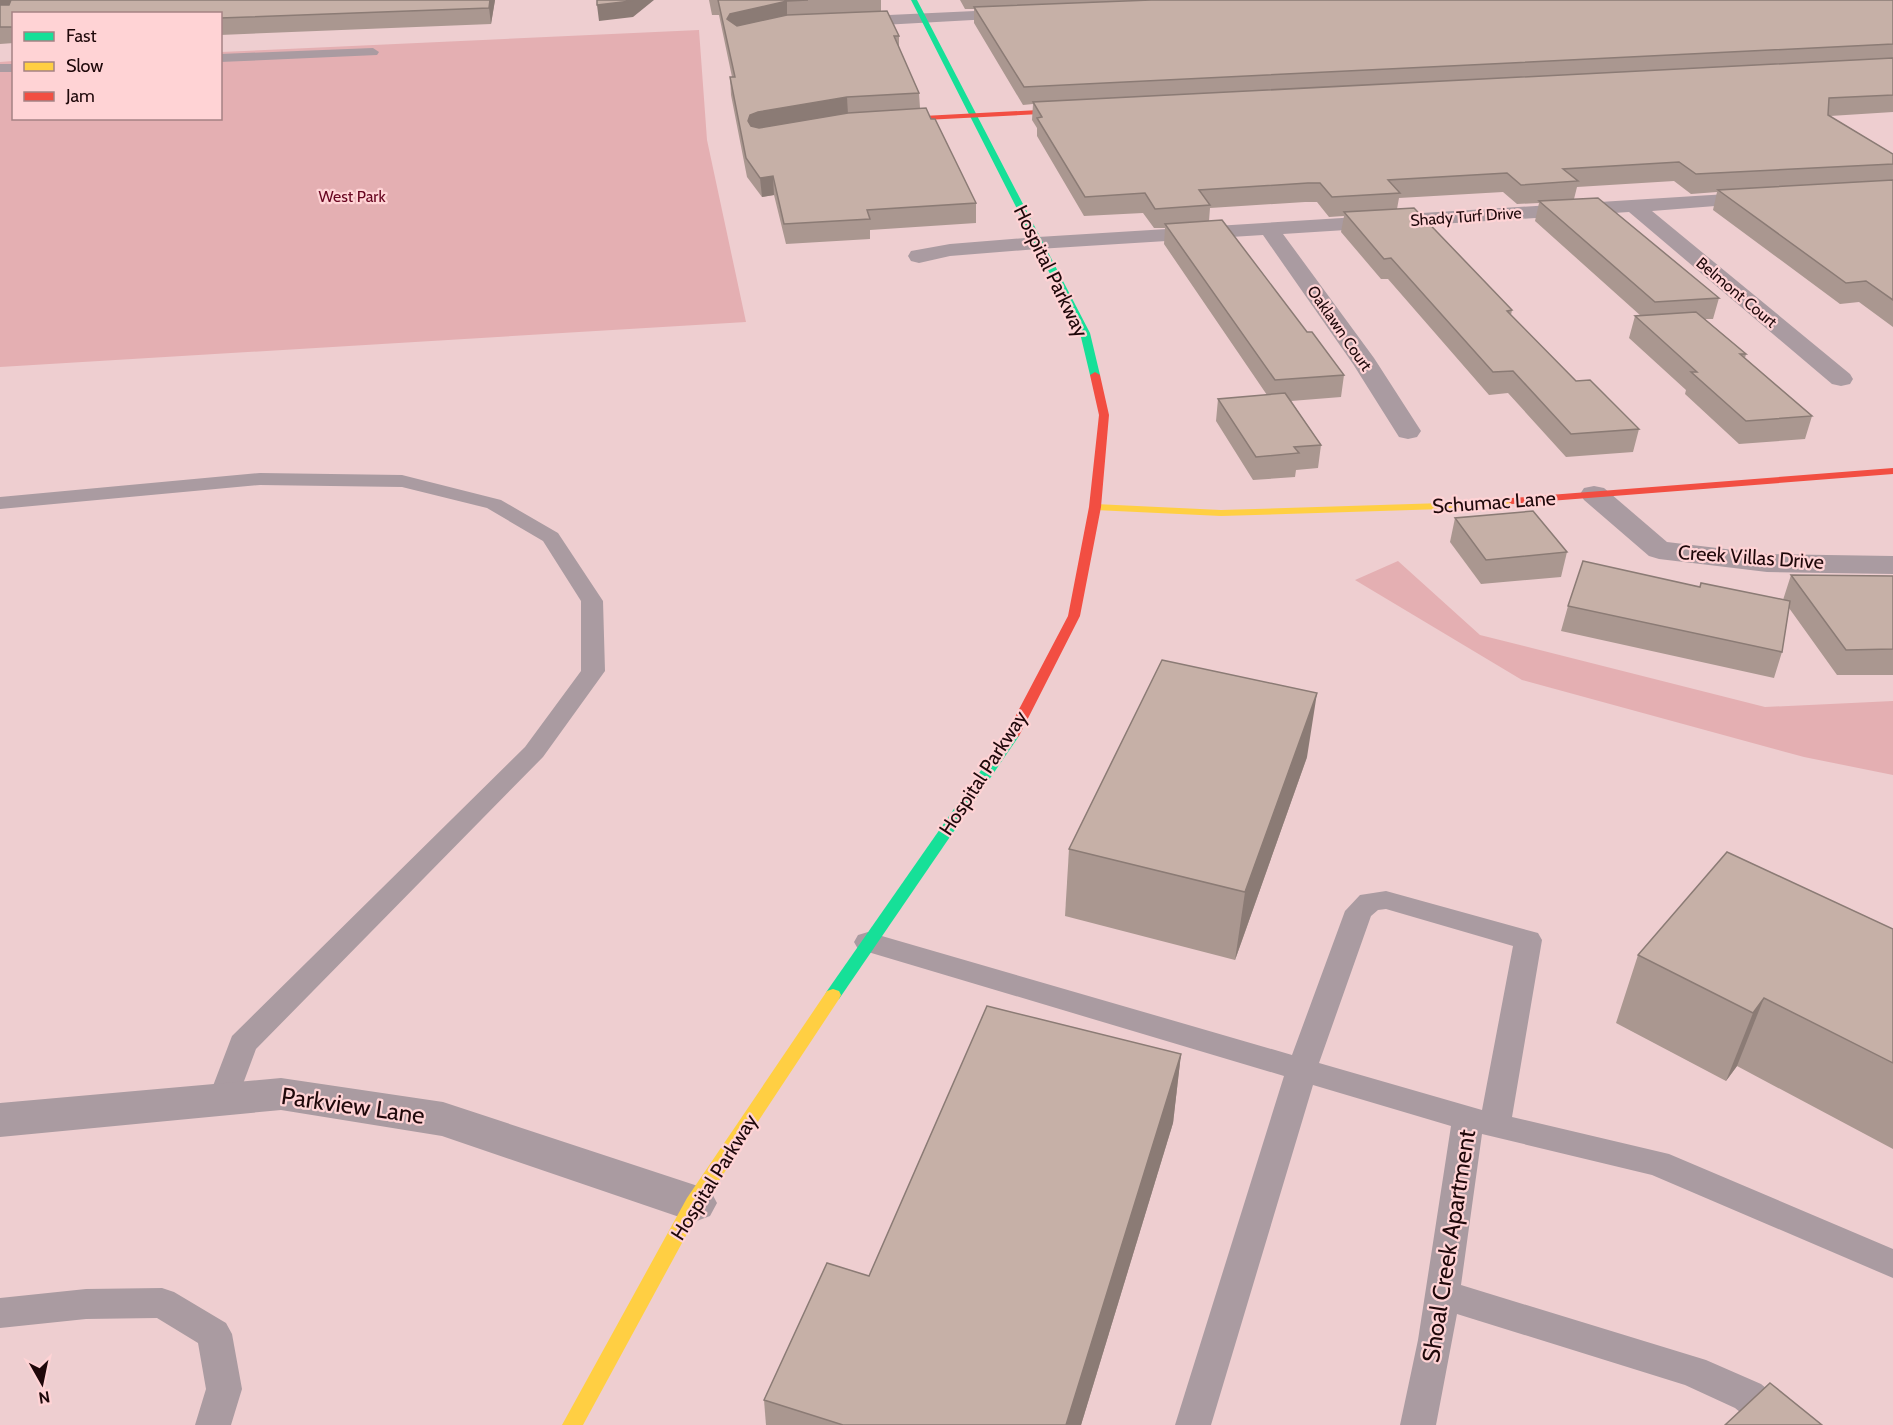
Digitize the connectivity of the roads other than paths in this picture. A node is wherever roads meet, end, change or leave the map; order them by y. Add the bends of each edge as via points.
1 (914, 0) edge
2 (1040, 13) edge
3 (923, 18) junction
4 (833, 22) edge
5 (374, 52) dead end
6 (222, 58) edge
7 (1092, 109) edge
8 (973, 115) junction
9 (871, 121) edge
10 (1775, 197) edge
11 (1634, 205) junction
12 (1268, 228) junction
13 (1038, 243) junction
14 (919, 256) dead end
15 (1841, 379) dead end
16 (1408, 431) dead end
17 (1893, 471) edge
18 (1594, 494) junction
19 (0, 503) edge
20 (1095, 507) junction
21 (1893, 565) edge
22 (868, 942) junction
23 (1302, 1069) junction
24 (223, 1099) junction
25 (0, 1120) edge
26 (1482, 1122) junction
27 (694, 1203) junction
28 (1893, 1264) edge
29 (1442, 1294) junction
30 (0, 1313) edge
31 (213, 1425) edge
32 (572, 1425) edge
33 (1193, 1425) edge
34 (1418, 1425) edge
35 (1783, 1425) edge

1 - 3 street, Hospital Parkway
2 - 3 street
3 - 4 street
3 - 8 street, Hospital Parkway
5 - 6 lane
7 - 8 street
8 - 9 street
8 - 13 street, Hospital Parkway
10 - 11 street, Shady Turf Drive
11 - 12 street, Shady Turf Drive
11 - 15 street, Belmont Court
12 - 13 street, Shady Turf Drive
12 - 16 street, Oaklawn Court via 1365,363
13 - 14 street, Shady Turf Drive
13 - 20 street, Hospital Parkway via 1085,333 1104,415
17 - 18 street, Schumac Lane
18 - 20 street, Schumac Lane via 1334,511 1221,513
18 - 21 street, Creek Villas Drive via 1659,550 1767,563
19 - 24 lane via 260,479 402,481 494,504 551,537 592,601 593,671 534,752 243,1044
20 - 22 street, Hospital Parkway via 1074,616 1013,735
22 - 23 lane
22 - 27 street, Hospital Parkway
23 - 26 lane
23 - 26 lane via 1359,911 1370,902 1386,900 1528,940
23 - 33 lane
24 - 25 street, Parkview Lane
24 - 27 street, Parkview Lane via 281,1094 442,1119
26 - 28 lane, Shoal Creek Apartment via 1658,1162
26 - 29 lane, Shoal Creek Apartment
27 - 32 street, Hospital Parkway
29 - 34 lane, Shoal Creek Apartment
29 - 35 lane via 1693,1371 1748,1396
30 - 31 lane via 86,1304 162,1303 214,1334 224,1389

